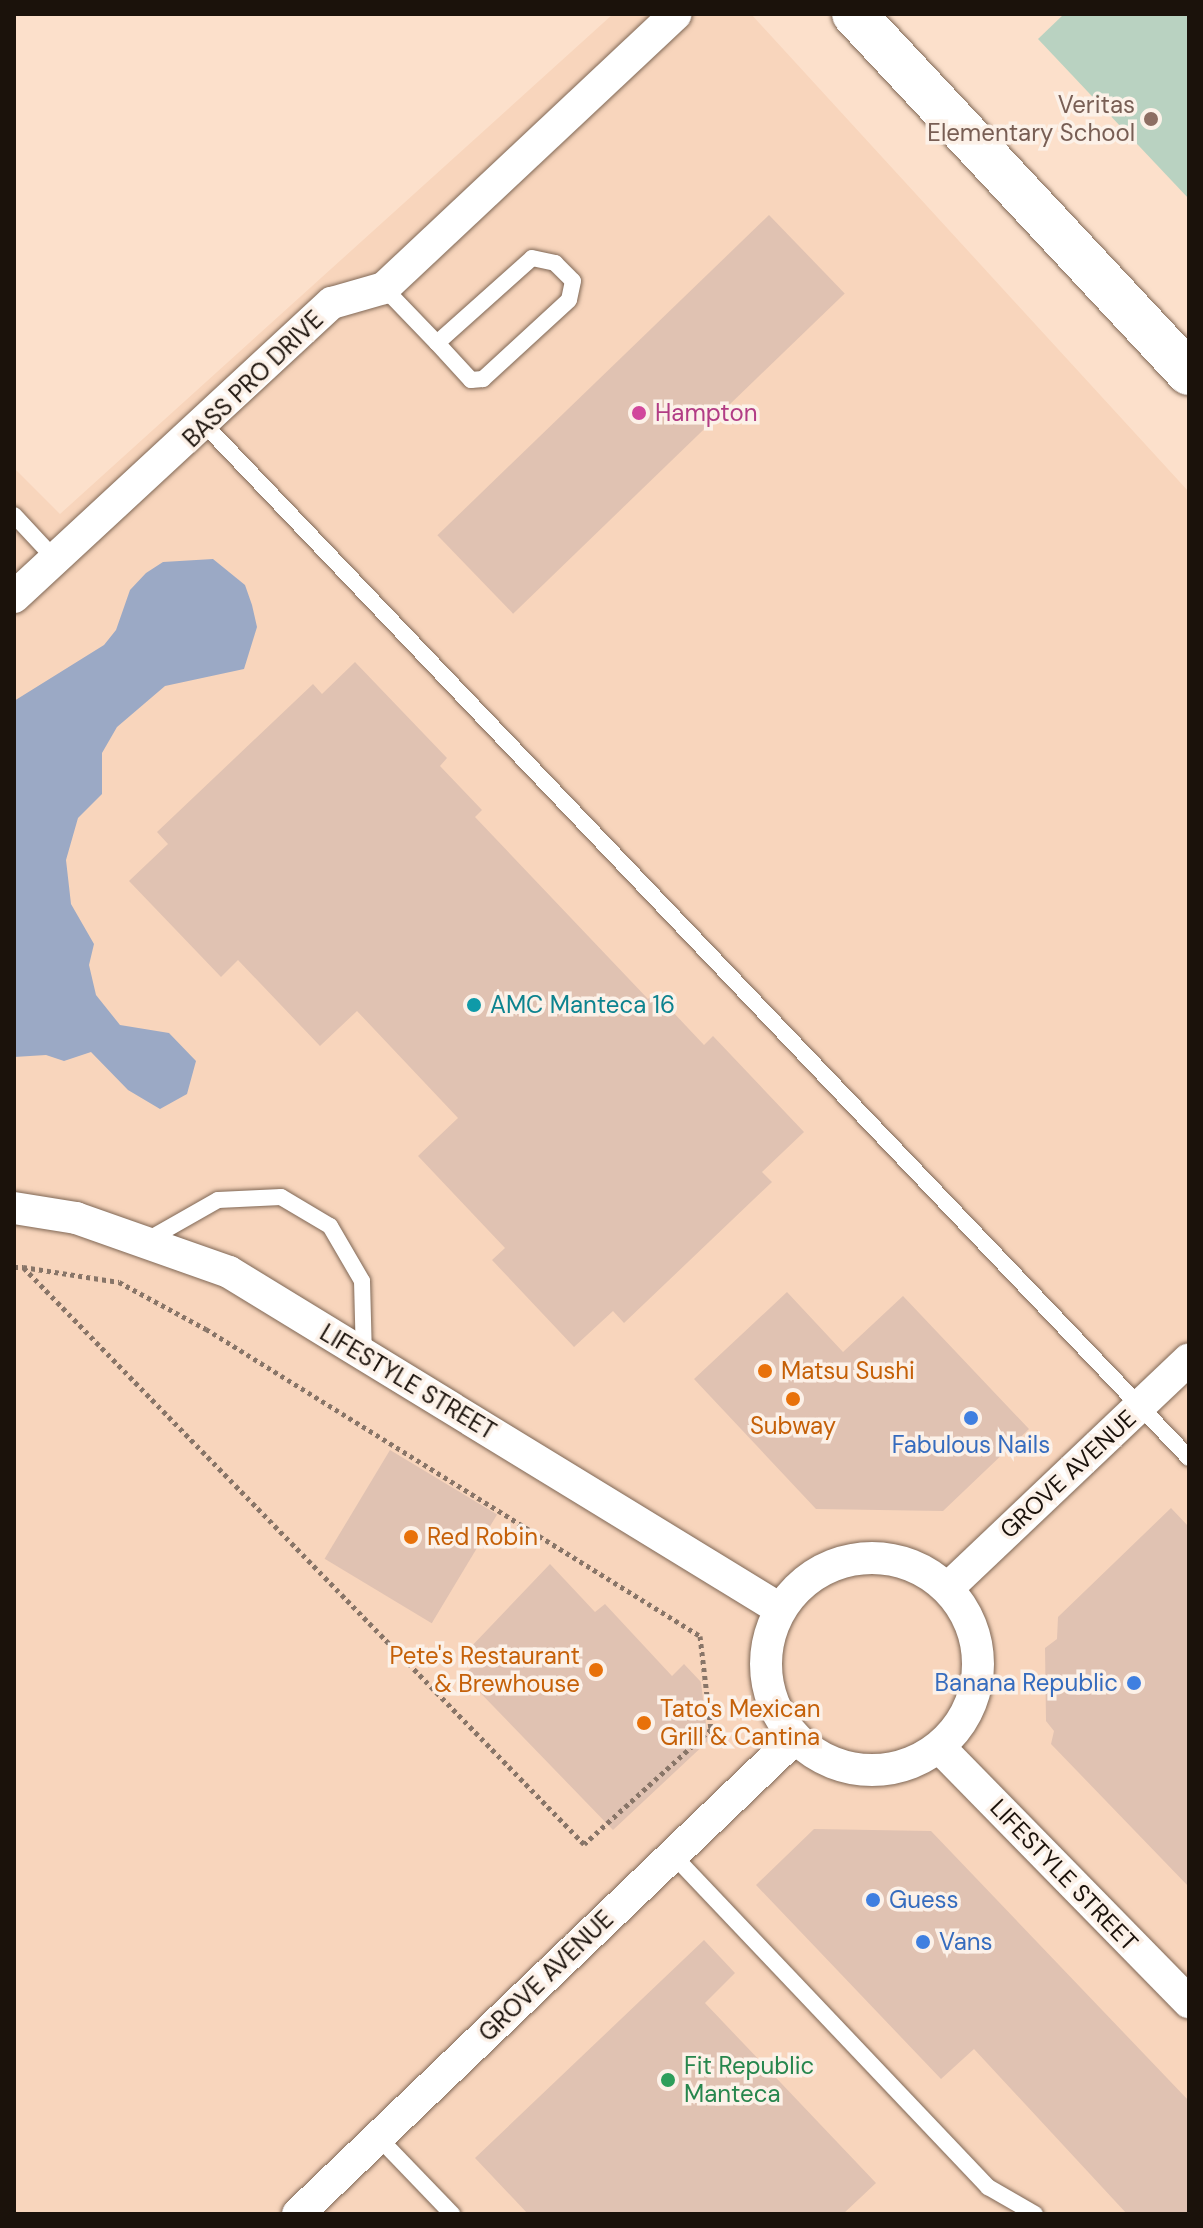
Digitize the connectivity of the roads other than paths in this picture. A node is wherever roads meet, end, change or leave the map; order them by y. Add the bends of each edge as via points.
1 (676, 14) edge
2 (854, 14) edge
3 (384, 288) junction
4 (437, 343) junction
5 (1189, 373) edge
6 (206, 426) junction
7 (14, 515) edge
8 (56, 560) junction
9 (14, 597) edge
10 (14, 1208) edge
11 (143, 1242) junction
12 (364, 1355) junction
13 (1189, 1359) edge
14 (1139, 1407) junction
15 (1189, 1458) edge
16 (948, 1588) junction
17 (780, 1609) junction
18 (795, 1738) junction
19 (940, 1748) junction
20 (673, 1855) junction
21 (1189, 2002) edge
22 (378, 2137) junction
23 (298, 2214) edge
24 (452, 2214) edge
25 (1035, 2214) edge

1 - 3 street, BASS PRO DRIVE
2 - 5 street
3 - 4 lane
3 - 6 street, BASS PRO DRIVE via 332,303
4 - 4 lane via 532,258 555,263 573,281 569,300 483,379 471,380
6 - 8 street, BASS PRO DRIVE
6 - 14 lane
7 - 8 lane
8 - 9 street, BASS PRO DRIVE
10 - 11 street, LIFESTYLE STREET via 76,1218
11 - 12 street, LIFESTYLE STREET via 229,1272
11 - 12 lane via 218,1200 281,1197 330,1226 362,1281
12 - 17 street, LIFESTYLE STREET
13 - 14 street, GROVE AVENUE
14 - 15 lane
14 - 16 street, GROVE AVENUE
16 - 17 street via 917,1567 881,1557 852,1559 817,1572
16 - 19 street via 977,1640 979,1677 964,1720
17 - 18 street via 766,1644 768,1686
18 - 19 street via 825,1760 861,1771 898,1768
18 - 20 street, GROVE AVENUE
19 - 21 street, LIFESTYLE STREET
20 - 22 street, GROVE AVENUE
20 - 25 lane via 988,2187
22 - 23 street, GROVE AVENUE
22 - 24 lane

